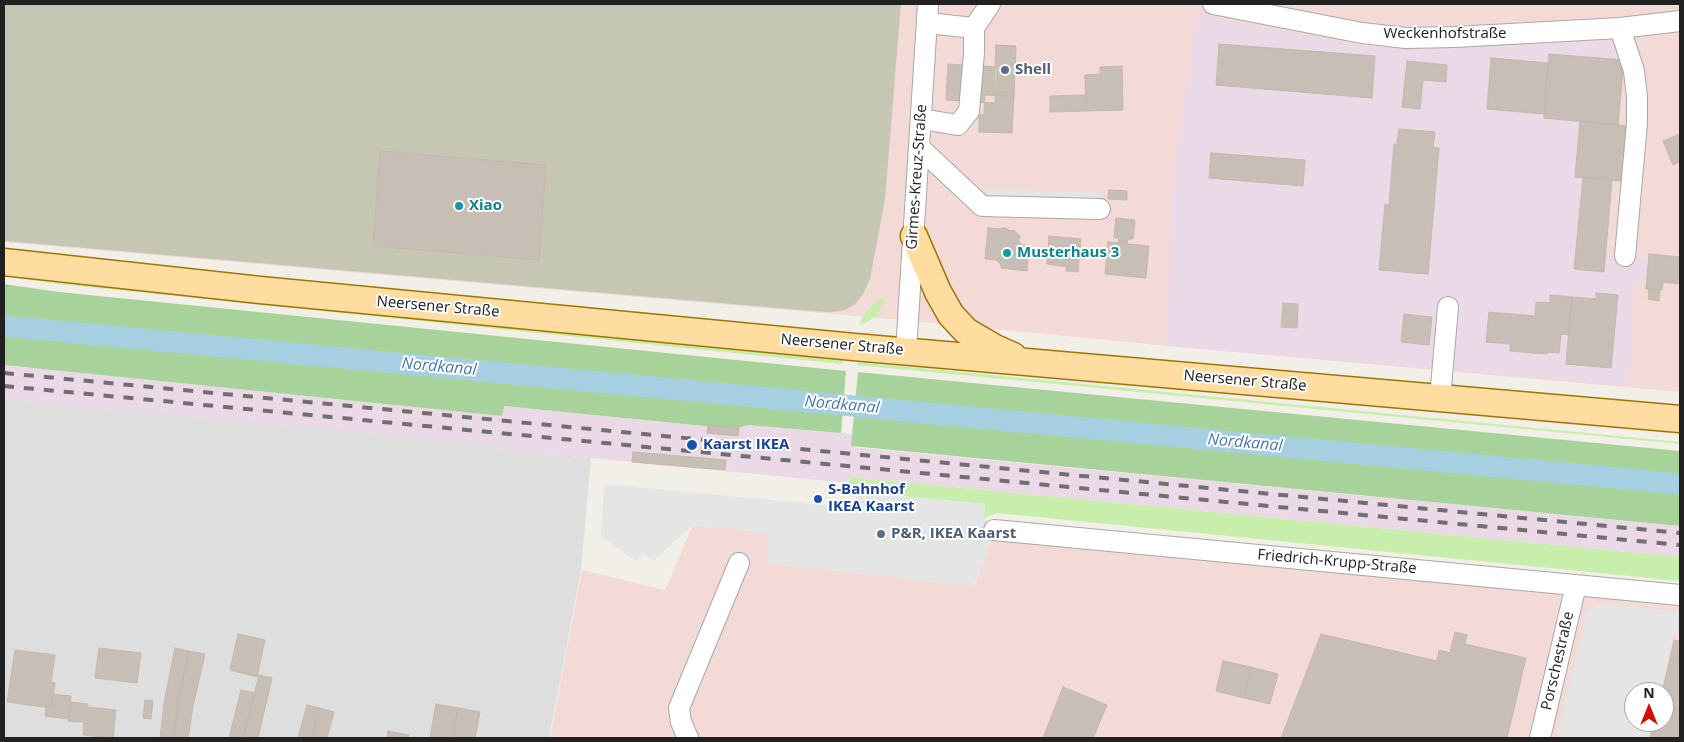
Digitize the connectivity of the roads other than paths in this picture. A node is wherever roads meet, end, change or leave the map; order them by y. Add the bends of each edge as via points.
1 (990, 4) edge
2 (1213, 4) edge
3 (928, 13) edge
4 (1680, 21) edge
5 (974, 28) junction
6 (1620, 28) junction
7 (921, 119) junction
8 (919, 147) junction
9 (1100, 210) dead end
10 (914, 236) junction
11 (1625, 256) dead end
12 (4, 262) edge
13 (1448, 307) dead end
14 (906, 351) junction
15 (1027, 362) junction
16 (1440, 398) junction
17 (1680, 419) edge
18 (994, 530) dead end
19 (739, 563) dead end
20 (1576, 585) junction
21 (1680, 595) edge
22 (688, 738) edge
23 (1540, 738) edge

1 - 5 street
2 - 6 street, Weckenhofstraße via 1362,33 1406,38
3 - 5 street
3 - 7 street, Girmes-Kreuz-Straße
4 - 6 street, Weckenhofstraße
5 - 7 street via 969,111 958,125
6 - 11 street via 1634,71 1638,97
7 - 8 street, Girmes-Kreuz-Straße
8 - 9 street via 982,206
8 - 10 street, Girmes-Kreuz-Straße
10 - 14 street, Girmes-Kreuz-Straße
10 - 15 main road via 951,315 966,331
12 - 14 main road, Neersener Straße via 260,290
13 - 16 street
14 - 15 main road, Neersener Straße
15 - 16 main road, Neersener Straße
16 - 17 main road, Neersener Straße
18 - 20 street, Friedrich-Krupp-Straße
19 - 22 street via 679,708
20 - 21 street, Friedrich-Krupp-Straße
20 - 23 street, Porschestraße

